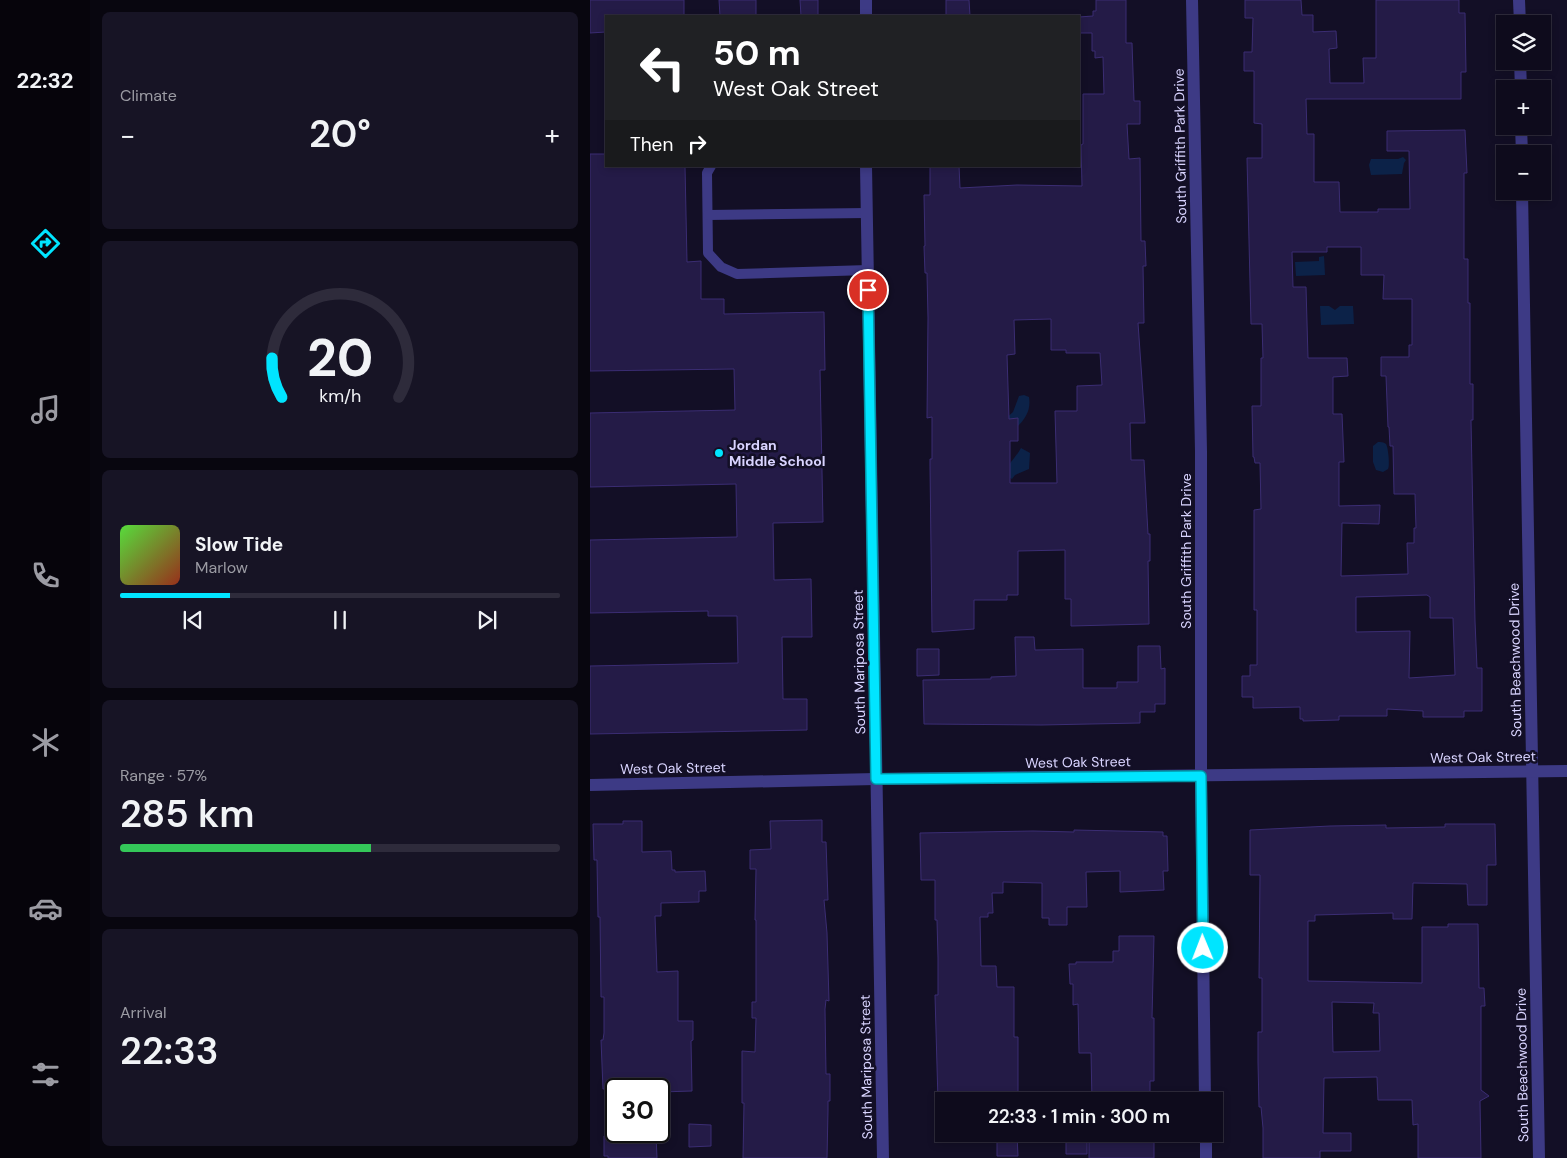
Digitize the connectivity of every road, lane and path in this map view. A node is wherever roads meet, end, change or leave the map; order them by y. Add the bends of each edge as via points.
1 (866, 0) edge
2 (1192, 0) edge
3 (1519, 0) edge
4 (866, 15) edge
5 (1520, 15) edge
6 (710, 167) edge
7 (866, 167) edge
8 (1522, 200) edge
9 (867, 213) junction
10 (708, 215) junction
11 (868, 270) junction
12 (1567, 771) edge
13 (1531, 772) junction
14 (1201, 776) junction
15 (876, 779) junction
16 (590, 785) edge
17 (1205, 1092) edge
18 (1206, 1142) edge
19 (883, 1158) edge
20 (1206, 1158) edge
21 (1539, 1158) edge

1 - 4 street
2 - 14 street, South Griffith Park Drive via 1201,451
3 - 5 street
6 - 10 lane via 707,173
7 - 9 street, South Mariposa Street
8 - 13 street, South Beachwood Drive
9 - 10 lane
9 - 11 street, South Mariposa Street
10 - 11 lane via 708,254 720,267 737,274
11 - 15 street, South Mariposa Street
12 - 13 street, West Oak Street
13 - 14 street, West Oak Street
13 - 21 street, South Beachwood Drive
14 - 15 street, West Oak Street
14 - 17 street, South Griffith Park Drive
15 - 16 street, West Oak Street
15 - 19 street, South Mariposa Street
18 - 20 street

